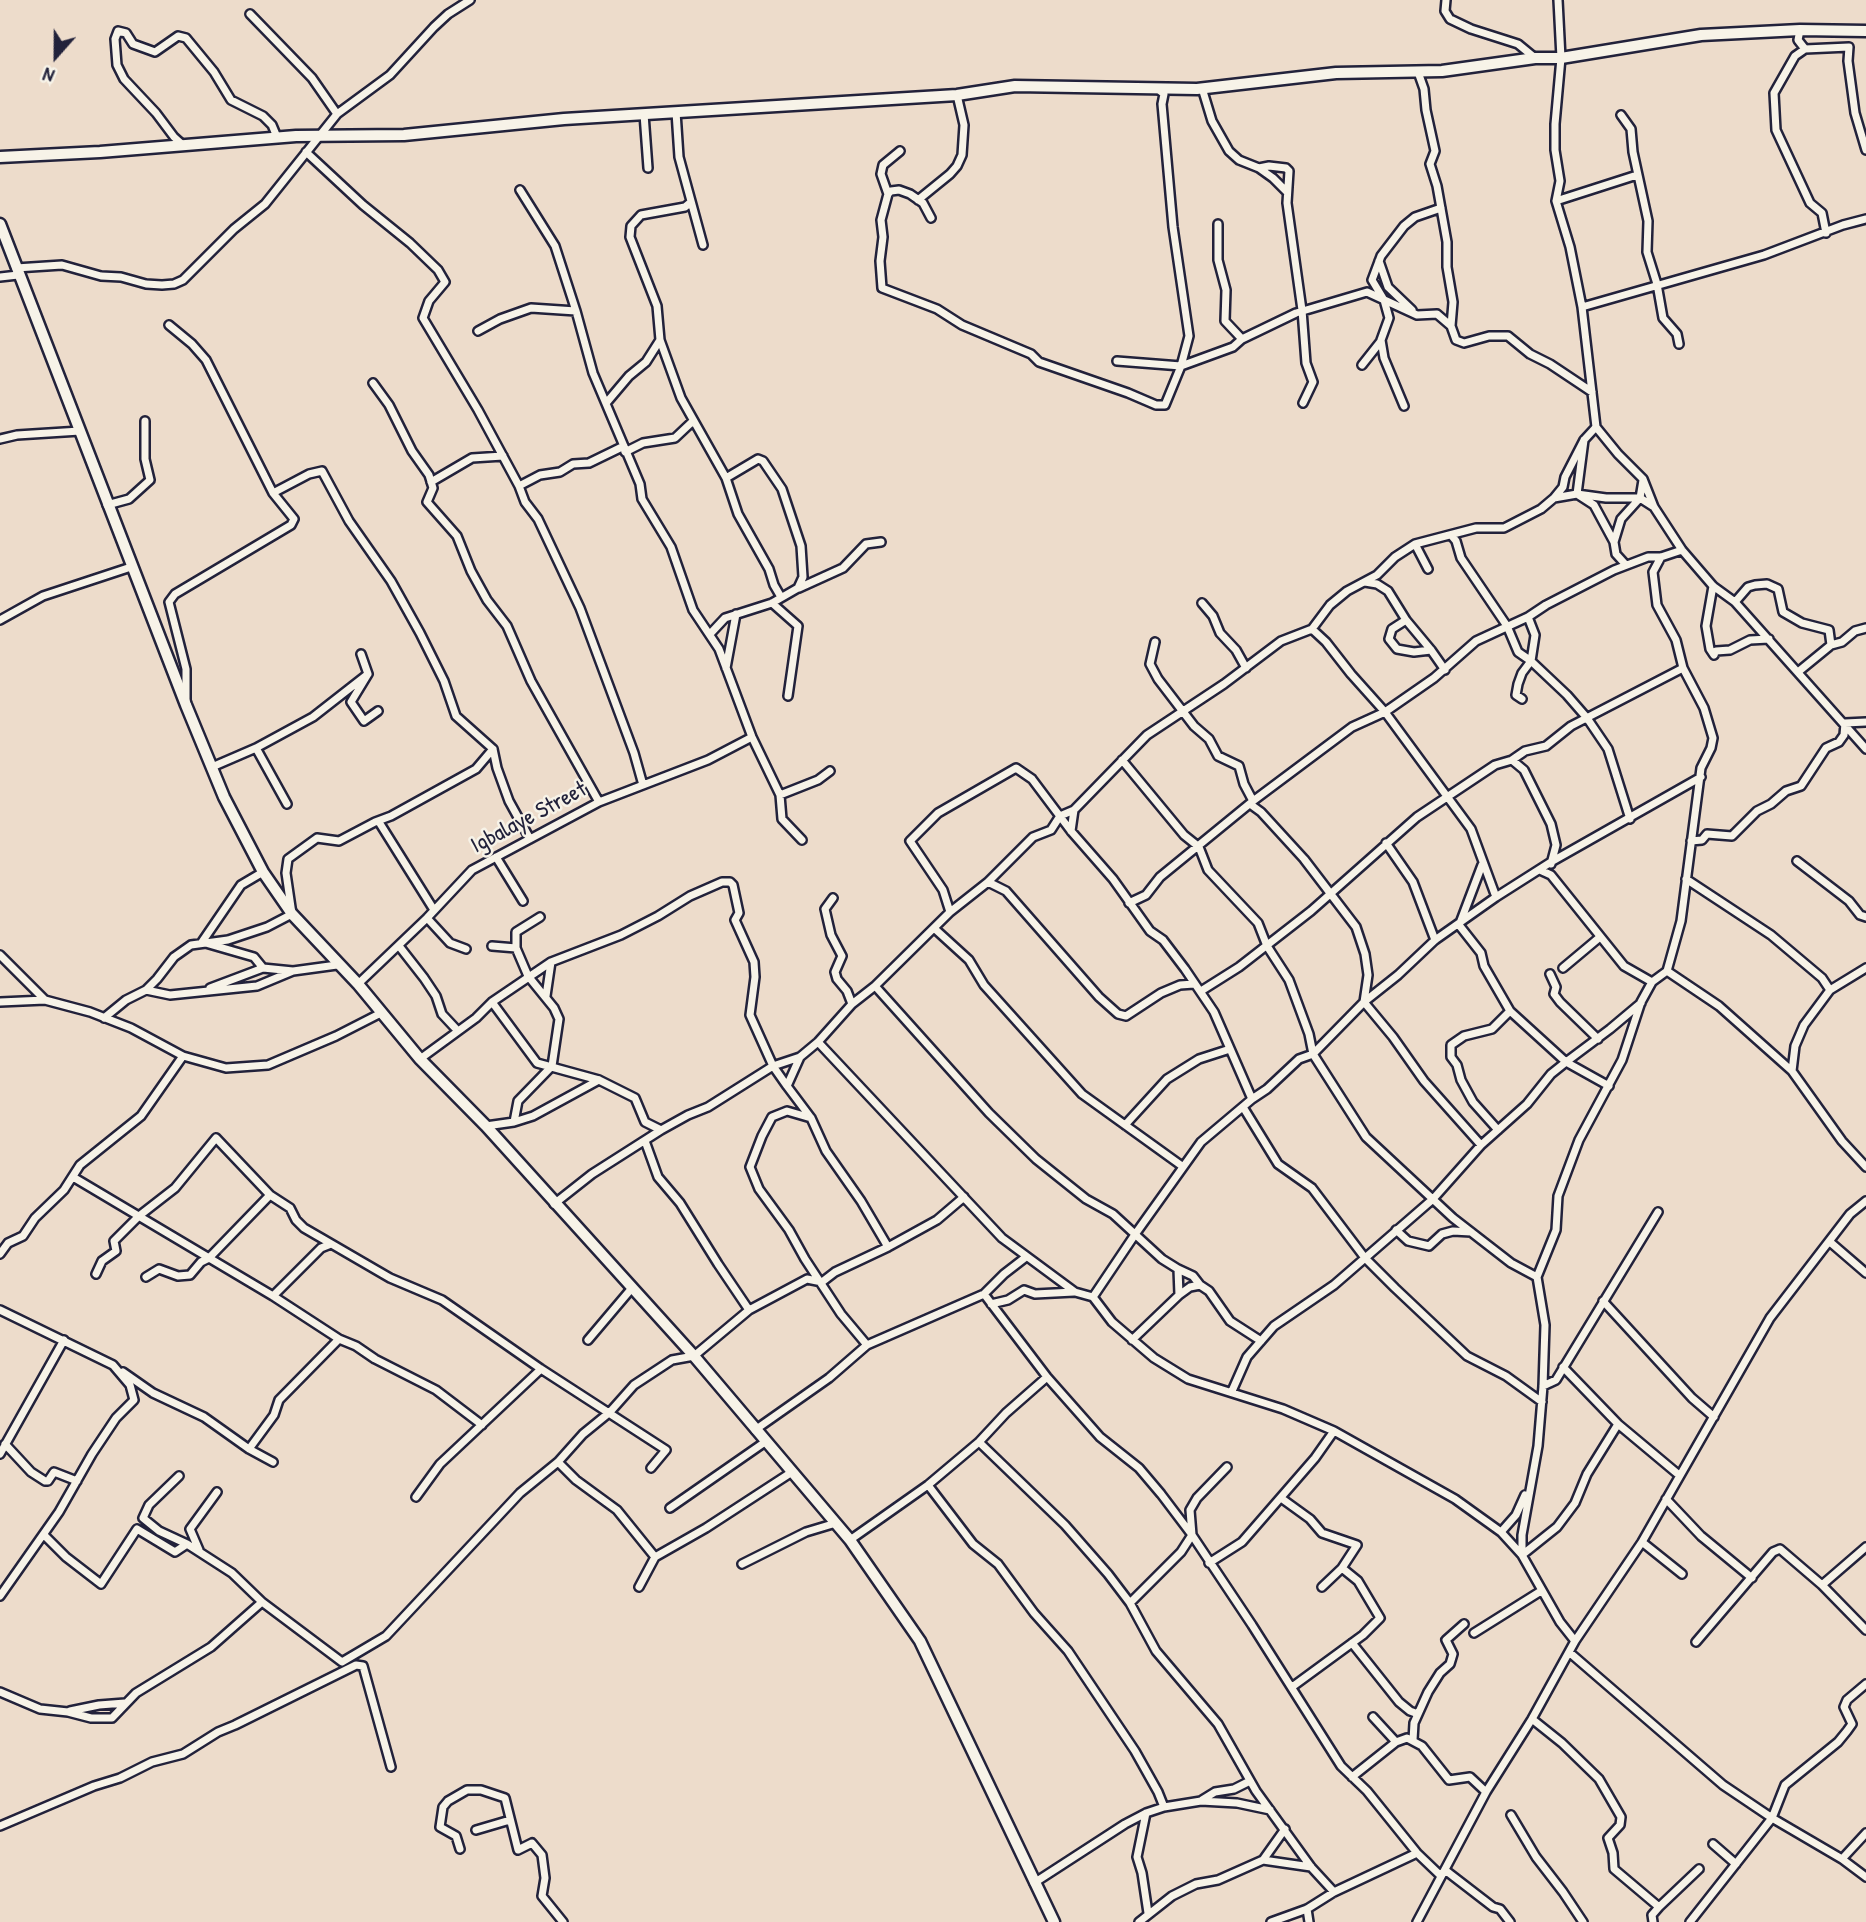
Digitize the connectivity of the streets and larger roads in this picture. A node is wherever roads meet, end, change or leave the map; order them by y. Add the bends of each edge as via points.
1 (470, 0) edge
2 (1446, 0) edge
3 (1558, 0) edge
4 (250, 14) dead end
5 (1866, 31) edge
6 (1799, 35) junction
7 (1805, 49) junction
8 (1795, 56) junction
9 (1535, 58) junction
10 (1561, 58) junction
11 (1418, 72) junction
12 (1157, 88) junction
13 (1202, 88) junction
14 (957, 96) junction
15 (676, 112) junction
16 (337, 114) junction
17 (644, 114) junction
18 (1621, 115) dead end
19 (318, 136) junction
20 (277, 137) junction
21 (184, 146) junction
22 (1866, 150) edge
23 (900, 151) dead end
24 (306, 152) junction
25 (0, 157) edge
26 (648, 168) dead end
27 (1259, 168) junction
28 (1637, 175) junction
29 (520, 190) dead end
30 (1288, 193) junction
31 (888, 194) junction
32 (918, 200) junction
33 (1556, 201) junction
34 (691, 202) junction
35 (1441, 208) junction
36 (931, 218) dead end
37 (1866, 219) edge
38 (1218, 224) dead end
39 (1, 231) edge
40 (1826, 233) junction
41 (703, 245) dead end
42 (1378, 261) junction
43 (17, 271) junction
44 (0, 276) edge
45 (1657, 284) junction
46 (1384, 300) junction
47 (1582, 307) junction
48 (1302, 310) junction
49 (576, 311) junction
50 (1417, 315) junction
51 (169, 325) dead end
52 (1451, 326) junction
53 (478, 331) dead end
54 (1242, 339) junction
55 (660, 340) junction
56 (1381, 340) junction
57 (1679, 344) dead end
58 (1117, 360) dead end
59 (1362, 365) dead end
60 (1181, 366) junction
61 (373, 383) dead end
62 (1592, 392) junction
63 (607, 402) junction
64 (1303, 403) dead end
65 (1404, 405) dead end
66 (145, 421) dead end
67 (694, 421) junction
68 (1596, 427) junction
69 (80, 431) junction
70 (0, 439) edge
71 (1584, 440) junction
72 (625, 449) junction
73 (503, 456) junction
74 (726, 478) junction
75 (1643, 479) junction
76 (431, 482) junction
77 (519, 485) junction
78 (273, 493) junction
79 (1577, 494) junction
80 (1554, 498) junction
81 (1640, 498) junction
82 (107, 505) junction
83 (1654, 508) junction
84 (1451, 535) junction
85 (881, 542) dead end
86 (1614, 542) junction
87 (1415, 544) junction
88 (1682, 550) junction
89 (1616, 554) junction
90 (1661, 557) junction
91 (1626, 565) junction
92 (131, 567) junction
93 (1428, 569) dead end
94 (1614, 570) junction
95 (1365, 582) junction
96 (1713, 586) junction
97 (798, 588) junction
98 (781, 597) junction
99 (1735, 602) junction
100 (772, 603) junction
101 (1202, 603) dead end
102 (736, 614) junction
103 (1528, 617) junction
104 (0, 620) edge
105 (1406, 620) junction
106 (1507, 626) junction
107 (1866, 628) edge
108 (1312, 629) junction
109 (710, 634) junction
110 (1769, 639) junction
111 (1155, 642) dead end
112 (1831, 645) junction
113 (1431, 650) junction
114 (361, 654) dead end
115 (1531, 661) junction
116 (1246, 668) junction
117 (1684, 668) junction
118 (726, 669) junction
119 (1445, 670) junction
120 (1798, 672) junction
121 (368, 674) junction
122 (788, 696) dead end
123 (1522, 699) dead end
124 (186, 705) junction
125 (378, 711) dead end
126 (1182, 711) junction
127 (1385, 712) junction
128 (1587, 719) junction
129 (1866, 722) edge
130 (1845, 723) junction
131 (752, 737) junction
132 (1864, 743) edge
133 (256, 748) junction
134 (493, 749) junction
135 (1122, 760) junction
136 (1512, 760) junction
137 (212, 767) junction
138 (830, 771) dead end
139 (1701, 777) junction
140 (643, 785) junction
141 (780, 795) junction
142 (1448, 797) junction
143 (599, 803) junction
144 (1251, 803) junction
145 (287, 804) dead end
146 (1074, 810) junction
147 (1060, 816) junction
148 (1630, 819) junction
149 (379, 822) junction
150 (1071, 831) junction
151 (530, 839) junction
152 (802, 840) dead end
153 (1691, 841) junction
154 (1386, 843) junction
155 (1199, 847) junction
156 (496, 857) junction
157 (1797, 861) dead end
158 (1551, 862) junction
159 (1483, 865) junction
160 (1540, 870) junction
161 (262, 872) junction
162 (1551, 875) junction
163 (1686, 879) junction
164 (988, 882) junction
165 (1329, 893) junction
166 (1496, 897) junction
167 (834, 898) dead end
168 (523, 901) dead end
169 (1129, 903) junction
170 (434, 910) junction
171 (950, 912) junction
172 (292, 914) junction
173 (540, 917) dead end
174 (427, 918) junction
175 (1866, 918) edge
176 (1459, 925) junction
177 (935, 929) junction
178 (1600, 937) junction
179 (1434, 940) junction
180 (202, 942) junction
181 (399, 946) junction
182 (492, 946) dead end
183 (1267, 946) junction
184 (516, 948) junction
185 (466, 949) dead end
186 (0, 956) edge
187 (551, 962) junction
188 (337, 965) junction
189 (263, 968) junction
190 (1563, 968) dead end
191 (1866, 968) edge
192 (293, 971) junction
193 (1667, 971) junction
194 (1550, 974) dead end
195 (528, 976) junction
196 (1652, 982) junction
197 (358, 984) junction
198 (1194, 984) junction
199 (875, 986) junction
200 (146, 990) junction
201 (1830, 990) junction
202 (201, 991) junction
203 (1200, 991) junction
204 (546, 996) junction
205 (45, 1000) junction
206 (0, 1002) edge
207 (492, 1002) junction
208 (1364, 1002) junction
209 (1642, 1002) junction
210 (852, 1004) junction
211 (1510, 1011) junction
212 (381, 1013) junction
213 (104, 1018) junction
214 (457, 1031) junction
215 (1598, 1039) junction
216 (818, 1042) junction
217 (1230, 1049) junction
218 (1313, 1054) junction
219 (183, 1056) junction
220 (800, 1056) junction
221 (420, 1059) junction
222 (1566, 1062) junction
223 (551, 1066) junction
224 (773, 1066) junction
225 (1792, 1071) junction
226 (599, 1080) junction
227 (787, 1086) junction
228 (1609, 1086) junction
229 (1252, 1099) junction
230 (1243, 1107) junction
231 (811, 1118) junction
232 (514, 1122) junction
233 (1125, 1125) junction
234 (486, 1126) junction
235 (661, 1130) junction
236 (1498, 1130) junction
237 (645, 1141) junction
238 (1481, 1145) junction
239 (637, 1147) junction
240 (648, 1152) junction
241 (1182, 1166) junction
242 (1866, 1167) edge
243 (73, 1177) junction
244 (270, 1195) junction
245 (964, 1197) junction
246 (1433, 1199) junction
247 (1866, 1201) edge
248 (555, 1204) junction
249 (1658, 1212) dead end
250 (139, 1216) junction
251 (1396, 1230) junction
252 (1471, 1232) junction
253 (1136, 1233) junction
254 (1830, 1242) junction
255 (331, 1244) junction
256 (888, 1247) junction
257 (0, 1254) edge
258 (1026, 1257) junction
259 (209, 1258) junction
260 (1366, 1258) junction
261 (1178, 1269) junction
262 (1866, 1273) edge
263 (96, 1274) dead end
264 (146, 1277) dead end
265 (1537, 1277) junction
266 (822, 1282) junction
267 (1200, 1285) junction
268 (632, 1288) junction
269 (1075, 1292) junction
270 (984, 1294) junction
271 (1180, 1295) junction
272 (273, 1296) junction
273 (1093, 1297) junction
274 (1603, 1301) junction
275 (991, 1304) junction
276 (0, 1310) edge
277 (749, 1310) junction
278 (339, 1339) junction
279 (64, 1340) junction
280 (587, 1340) dead end
281 (1132, 1340) junction
282 (1261, 1341) junction
283 (867, 1345) junction
284 (694, 1356) junction
285 (113, 1365) junction
286 (1563, 1367) junction
287 (541, 1369) junction
288 (1047, 1377) junction
289 (1543, 1386) junction
290 (1232, 1391) junction
291 (1542, 1402) junction
292 (610, 1412) junction
293 (1714, 1417) junction
294 (1618, 1424) junction
295 (482, 1425) junction
296 (755, 1430) junction
297 (1334, 1431) junction
298 (765, 1442) junction
299 (979, 1442) junction
300 (5, 1444) junction
301 (249, 1449) junction
302 (0, 1454) edge
303 (273, 1462) dead end
304 (558, 1462) junction
305 (1227, 1467) dead end
306 (652, 1468) dead end
307 (792, 1472) junction
308 (1679, 1475) junction
309 (179, 1476) dead end
310 (77, 1481) junction
311 (928, 1485) junction
312 (1529, 1487) junction
313 (217, 1492) dead end
314 (416, 1497) dead end
315 (1281, 1498) junction
316 (1666, 1499) junction
317 (670, 1508) dead end
318 (836, 1523) junction
319 (1501, 1532) junction
320 (44, 1535) junction
321 (1192, 1535) junction
322 (850, 1540) junction
323 (1642, 1542) junction
324 (187, 1544) junction
325 (1866, 1547) edge
326 (199, 1550) junction
327 (1522, 1555) junction
328 (655, 1557) junction
329 (1209, 1563) junction
330 (741, 1564) dead end
331 (1342, 1568) junction
332 (1682, 1573) dead end
333 (1752, 1578) junction
334 (1822, 1585) junction
335 (639, 1587) dead end
336 (1322, 1587) dead end
337 (1541, 1591) junction
338 (0, 1596) edge
339 (262, 1602) junction
340 (1130, 1603) junction
341 (1464, 1624) dead end
342 (1866, 1630) edge
343 (1474, 1633) dead end
344 (1575, 1641) junction
345 (1696, 1642) dead end
346 (1352, 1643) junction
347 (1569, 1652) junction
348 (1866, 1684) edge
349 (1292, 1687) junction
350 (0, 1692) edge
351 (125, 1703) junction
352 (68, 1712) junction
353 (1418, 1714) junction
354 (1373, 1717) dead end
355 (1532, 1719) junction
356 (1413, 1740) junction
357 (1396, 1742) junction
358 (391, 1767) dead end
359 (1352, 1777) junction
360 (1250, 1781) junction
361 (1486, 1792) junction
362 (1201, 1801) junction
363 (1164, 1807) junction
364 (1271, 1811) junction
365 (1146, 1813) junction
366 (1511, 1815) dead end
367 (1772, 1818) junction
368 (510, 1820) junction
369 (0, 1826) edge
370 (1285, 1829) junction
371 (476, 1830) dead end
372 (1866, 1833) edge
373 (1713, 1844) dead end
374 (460, 1849) dead end
375 (1417, 1853) junction
376 (1842, 1859) junction
377 (1263, 1860) junction
378 (1735, 1864) junction
379 (1311, 1867) junction
380 (1699, 1869) dead end
381 (1443, 1873) junction
382 (1866, 1877) edge
383 (1034, 1883) junction
384 (1334, 1892) junction
385 (1659, 1907) junction
386 (1307, 1909) junction
387 (1148, 1913) junction
388 (564, 1922) edge
389 (1054, 1922) edge
390 (1139, 1922) edge
391 (1271, 1922) edge
392 (1309, 1922) edge
393 (1417, 1922) edge
394 (1510, 1922) edge
395 (1583, 1922) edge
396 (1653, 1922) edge
397 (1690, 1922) edge

1 - 16 street via 434,27 390,75
2 - 9 street via 1450,19 1518,44
3 - 10 street
4 - 16 street via 313,78
5 - 6 street
6 - 7 street
6 - 8 street
6 - 10 street via 1701,35
7 - 8 street
7 - 22 street via 1849,47 1855,113
8 - 40 street via 1774,93 1776,130 1810,203 1822,213
9 - 10 street
9 - 11 street
10 - 33 street via 1555,124 1560,181
11 - 13 street via 1336,73
11 - 35 street via 1433,133 1435,151 1430,164
12 - 13 street
12 - 14 street via 1015,86
12 - 60 street via 1164,94 1173,227 1189,336
13 - 27 street via 1212,121 1229,151
14 - 15 street
14 - 32 street via 964,125 962,155 950,174
15 - 17 street
15 - 34 street via 678,157
16 - 19 street
17 - 19 street via 404,135
17 - 26 street
18 - 28 street via 1631,129
19 - 20 street
19 - 24 street
20 - 21 street
20 - 21 street via 263,116 231,100 186,37 178,36 155,52 133,44 126,33 118,31 117,65 124,79
21 - 25 street
23 - 31 street via 883,164 881,174
24 - 43 street via 265,204 174,284 146,284 62,265
24 - 73 street via 438,270 445,282 429,301 423,318
27 - 30 street
27 - 30 street via 1286,168
28 - 33 street
28 - 45 street via 1648,220 1647,252
29 - 49 street via 555,246
30 - 48 street
31 - 32 street via 899,190
31 - 60 street via 881,220 881,288 937,309 1039,362 1156,405 1164,405
32 - 36 street
33 - 47 street
34 - 41 street
34 - 55 street via 642,215 631,226 630,237 657,306
35 - 42 street via 1404,226
35 - 52 street via 1453,302
37 - 40 street
38 - 54 street via 1225,321
39 - 43 street
40 - 45 street via 1764,256
42 - 46 street via 1372,280
42 - 50 street via 1388,287
43 - 44 street
43 - 69 street
45 - 47 street
45 - 57 street via 1663,318
46 - 48 street via 1367,292
46 - 50 street
46 - 56 street via 1389,318
47 - 62 street
48 - 54 street
48 - 64 street via 1306,363 1313,382
49 - 53 street via 531,308
49 - 63 street via 593,373
50 - 52 street via 1437,314
51 - 78 street via 206,360
52 - 62 street via 1456,340 1464,343 1508,336
54 - 60 street via 1233,347
55 - 63 street via 646,362
55 - 67 street
56 - 59 street
56 - 65 street
58 - 60 street
61 - 76 street
62 - 68 street
63 - 72 street
66 - 82 street via 149,480 129,499
67 - 72 street via 675,438
67 - 74 street
68 - 71 street
68 - 75 street
69 - 70 street
69 - 82 street
71 - 79 street
71 - 80 street
72 - 77 street
72 - 109 street via 642,499 671,547 693,610
73 - 76 street via 472,458
73 - 77 street
74 - 97 street via 761,459 782,489 801,546 803,577
74 - 98 street via 738,513
75 - 81 street
75 - 83 street
76 - 143 street via 427,502 457,536 471,571 507,626 531,681
77 - 140 street via 580,608
78 - 124 street via 294,519 291,525 175,594 169,603 186,669
78 - 134 street via 322,471 436,663 456,716
79 - 80 street
79 - 81 street
79 - 86 street via 1594,505
80 - 84 street via 1504,528 1476,528
81 - 83 street
81 - 86 street via 1621,519
82 - 92 street
83 - 88 street
84 - 87 street
84 - 106 street via 1477,584
85 - 97 street via 871,541 842,568
86 - 89 street
87 - 93 street
87 - 95 street
88 - 90 street
88 - 96 street
89 - 91 street
89 - 94 street
90 - 91 street
90 - 117 street via 1653,572 1657,605 1676,640
91 - 94 street
92 - 104 street via 43,596
92 - 124 street
94 - 103 street
95 - 105 street via 1388,591
95 - 108 street via 1330,605
96 - 99 street
96 - 110 street via 1706,626 1714,654 1750,640
97 - 98 street
98 - 100 street
99 - 110 street
99 - 112 street via 1748,587 1767,584 1778,589 1783,612 1829,630
100 - 102 street
100 - 122 street via 798,626
101 - 116 street
102 - 109 street via 725,618
102 - 118 street
103 - 106 street
103 - 115 street via 1535,635
105 - 113 street
105 - 113 street via 1392,629 1392,646 1402,651
106 - 115 street via 1518,652
106 - 119 street via 1476,641
107 - 112 street
108 - 116 street via 1282,641
108 - 127 street
109 - 118 street
110 - 120 street
111 - 126 street via 1150,664
112 - 120 street
113 - 119 street
114 - 121 street
115 - 123 street via 1518,684 1516,695
115 - 128 street
116 - 126 street
117 - 128 street
117 - 139 street via 1713,738
118 - 131 street
119 - 127 street
120 - 130 street
121 - 125 street via 351,702 365,721
121 - 133 street via 313,717
124 - 137 street
126 - 135 street via 1147,735
126 - 144 street via 1209,739 1218,756 1239,766
127 - 142 street
127 - 144 street via 1352,727
128 - 136 street via 1546,746
128 - 148 street via 1608,749
129 - 130 street
130 - 132 street
130 - 153 street via 1844,735 1826,748 1801,786 1757,811 1732,836 1707,834
131 - 140 street, Igbalaye Street
131 - 141 street
133 - 137 street
133 - 145 street
134 - 149 street via 476,769
134 - 151 street via 509,801
135 - 146 street
135 - 155 street
136 - 142 street via 1495,765
136 - 158 street via 1524,770 1551,824 1556,845
137 - 161 street
138 - 141 street
139 - 148 street
139 - 153 street
140 - 143 street, Igbalaye Street
141 - 152 street via 782,819
142 - 154 street
142 - 159 street via 1471,829
143 - 151 street, Igbalaye Street
144 - 155 street
144 - 165 street
146 - 147 street
146 - 150 street
147 - 150 street
147 - 164 street via 1051,830 1033,837
147 - 171 street via 1032,779 1016,768 938,813 911,841 943,890
148 - 158 street
149 - 170 street
149 - 172 street via 339,841 317,838 288,859
150 - 169 street
151 - 156 street, Igbalaye Street
153 - 163 street
154 - 165 street
154 - 179 street via 1413,881
155 - 169 street via 1160,877 1146,895
155 - 183 street via 1208,870 1258,923
156 - 168 street
156 - 170 street, Igbalaye Street via 472,870
157 - 175 street
158 - 160 street
158 - 162 street
159 - 166 street
159 - 176 street
160 - 162 street
160 - 166 street
161 - 172 street
161 - 180 street via 241,886
162 - 178 street
163 - 193 street via 1681,921
163 - 201 street via 1771,934
164 - 171 street
164 - 198 street via 1006,891 1118,1014 1126,1016 1161,993
165 - 183 street
165 - 208 street via 1356,927 1368,975
166 - 176 street
167 - 210 street via 825,909 842,956 835,972
169 - 198 street
170 - 174 street, Igbalaye Street
171 - 177 street
172 - 180 street via 229,940
172 - 188 street
173 - 184 street via 516,932
174 - 181 street, Igbalaye Street
174 - 185 street via 450,943
176 - 179 street
176 - 211 street via 1481,953
177 - 199 street
177 - 233 street via 969,960 984,985 1082,1094
178 - 190 street
178 - 196 street via 1624,966
179 - 208 street
180 - 189 street via 254,957
180 - 200 street via 181,950
181 - 197 street, Igbalaye Street
181 - 214 street
182 - 184 street
183 - 203 street
183 - 218 street via 1289,980
184 - 195 street
186 - 205 street
187 - 195 street
187 - 204 street
187 - 224 street via 621,935 690,896 730,882 739,913 735,920 754,962 750,1016
188 - 192 street
188 - 197 street
189 - 192 street
189 - 202 street
191 - 201 street
192 - 202 street via 257,986
193 - 196 street
193 - 225 street via 1719,1006
194 - 215 street via 1554,994
195 - 204 street
195 - 207 street
196 - 209 street
197 - 212 street
198 - 203 street
199 - 210 street
199 - 253 street via 1036,1159
200 - 202 street via 170,995
200 - 213 street
201 - 225 street via 1804,1025
203 - 217 street
204 - 223 street via 559,1019
205 - 206 street
205 - 213 street
207 - 214 street
207 - 223 street via 537,1063
208 - 218 street
208 - 238 street via 1424,1081
209 - 215 street
209 - 228 street
210 - 216 street
211 - 222 street
211 - 236 street via 1492,1029 1471,1033 1451,1045 1451,1056 1473,1102
212 - 219 street via 268,1065 226,1068
212 - 221 street
213 - 219 street
214 - 221 street
215 - 222 street
216 - 220 street
216 - 245 street
217 - 229 street
217 - 233 street via 1199,1059 1167,1079
218 - 229 street via 1299,1059
218 - 246 street via 1366,1137
219 - 243 street via 141,1116 80,1165
220 - 224 street
220 - 227 street
221 - 234 street
222 - 228 street
222 - 236 street
223 - 226 street
223 - 232 street via 518,1101
224 - 227 street
224 - 235 street
225 - 242 street
226 - 232 street
226 - 235 street via 635,1098 645,1122
227 - 231 street
228 - 265 street via 1579,1140 1558,1196 1556,1230
229 - 230 street
230 - 241 street via 1201,1142
230 - 260 street via 1278,1164 1312,1188
231 - 256 street via 826,1151
231 - 266 street via 787,1111 772,1117 750,1167 759,1189
232 - 234 street
233 - 241 street
234 - 248 street
235 - 237 street
236 - 238 street
237 - 239 street
237 - 240 street
238 - 246 street
239 - 240 street
239 - 248 street via 592,1174
240 - 277 street via 658,1177
241 - 253 street
243 - 250 street
243 - 257 street via 23,1236 8,1243
244 - 250 street via 216,1138 175,1188
244 - 255 street via 290,1208 304,1228
244 - 259 street
245 - 256 street via 937,1220
245 - 258 street
246 - 251 street
246 - 252 street
247 - 254 street
248 - 268 street
249 - 274 street
250 - 259 street
250 - 263 street via 114,1241 116,1251 102,1261
251 - 252 street via 1408,1241 1429,1246 1443,1234
251 - 260 street
252 - 265 street
253 - 261 street
253 - 273 street
254 - 262 street
254 - 293 street via 1770,1318
255 - 272 street via 321,1248
255 - 287 street via 390,1278 442,1300
256 - 266 street
258 - 269 street
258 - 270 street
259 - 264 street via 190,1275 159,1269
259 - 272 street
260 - 282 street via 1274,1326
260 - 291 street via 1467,1356
261 - 267 street
261 - 271 street
265 - 289 street via 1545,1325
266 - 277 street via 807,1279
266 - 283 street
267 - 271 street
267 - 282 street via 1230,1321
268 - 280 street
268 - 284 street
269 - 273 street
269 - 275 street via 1035,1294 1024,1290
270 - 275 street
270 - 283 street
271 - 281 street
272 - 278 street
273 - 281 street
274 - 286 street
274 - 293 street
275 - 288 street
276 - 279 street
277 - 284 street
278 - 295 street via 436,1390
278 - 301 street via 279,1400 274,1415
279 - 285 street
279 - 300 street
281 - 290 street via 1188,1379
282 - 290 street via 1247,1357
283 - 296 street via 830,1378
284 - 292 street via 656,1369
284 - 296 street
285 - 301 street via 153,1393 204,1416
285 - 310 street via 130,1385 134,1399 116,1418
286 - 289 street via 1556,1380
286 - 294 street
287 - 292 street
287 - 295 street
288 - 299 street
288 - 321 street via 1100,1437 1139,1468
289 - 291 street
290 - 297 street
291 - 312 street
292 - 304 street
292 - 306 street via 666,1450
293 - 308 street
294 - 308 street
294 - 327 street via 1575,1503 1557,1527
295 - 314 street via 440,1464
296 - 298 street
297 - 315 street
297 - 319 street via 1455,1499
298 - 307 street
298 - 317 street
299 - 311 street
299 - 340 street via 1065,1525
300 - 302 street
300 - 310 street via 45,1481 54,1472
301 - 303 street
304 - 328 street via 617,1510
304 - 339 street via 520,1493 386,1636 342,1662
305 - 321 street via 1197,1498 1191,1510
307 - 318 street
307 - 328 street
308 - 316 street
309 - 324 street via 149,1505 143,1518
310 - 320 street
311 - 322 street
311 - 363 street via 973,1544 998,1564 1068,1651 1139,1758
312 - 319 street via 1516,1515
312 - 327 street
313 - 326 street via 190,1529
315 - 329 street via 1242,1542
315 - 331 street via 1322,1533 1357,1545
316 - 323 street
316 - 333 street via 1701,1536
318 - 322 street
318 - 330 street via 806,1532
319 - 327 street
320 - 324 street via 101,1584 138,1530 176,1552
320 - 338 street
321 - 329 street
321 - 340 street
322 - 383 street via 920,1641
323 - 332 street
323 - 344 street
324 - 326 street
325 - 334 street
326 - 339 street
327 - 337 street
328 - 335 street
329 - 349 street
331 - 336 street
331 - 346 street via 1358,1581 1380,1618
333 - 334 street via 1780,1549
333 - 345 street
334 - 342 street
337 - 343 street
337 - 344 street
339 - 351 street via 211,1647
340 - 360 street via 1156,1651 1218,1724
341 - 353 street via 1446,1640 1453,1654 1450,1664 1440,1673
344 - 347 street
346 - 349 street
346 - 353 street via 1399,1702
347 - 355 street
347 - 367 street via 1723,1785
348 - 367 street via 1844,1707 1852,1724 1838,1742 1786,1785
349 - 359 street
350 - 352 street via 40,1709
351 - 352 street
351 - 352 street via 112,1718
353 - 356 street
354 - 357 street
355 - 361 street
355 - 385 street via 1599,1779 1621,1816 1620,1825 1608,1838 1614,1869
356 - 357 street
356 - 361 street via 1449,1780 1470,1777
357 - 359 street
358 - 369 street via 363,1666 355,1664 183,1754 152,1762
359 - 375 street
360 - 362 street
360 - 364 street
361 - 381 street
362 - 363 street
362 - 364 street
363 - 365 street
364 - 370 street
365 - 383 street
365 - 387 street via 1137,1857
366 - 395 street via 1535,1857
367 - 376 street
367 - 378 street
368 - 371 street
368 - 374 street via 505,1798 481,1790 456,1795 443,1807 440,1827 456,1836
368 - 388 street via 518,1850 532,1843 542,1855 542,1896
370 - 377 street
370 - 379 street
372 - 376 street
373 - 378 street
375 - 381 street
375 - 384 street
376 - 382 street
377 - 379 street
377 - 387 street via 1218,1880 1196,1884
378 - 397 street
379 - 384 street
380 - 385 street
381 - 393 street
381 - 394 street via 1500,1909
383 - 389 street
384 - 386 street
385 - 396 street via 1652,1915
386 - 391 street
386 - 392 street
387 - 390 street

